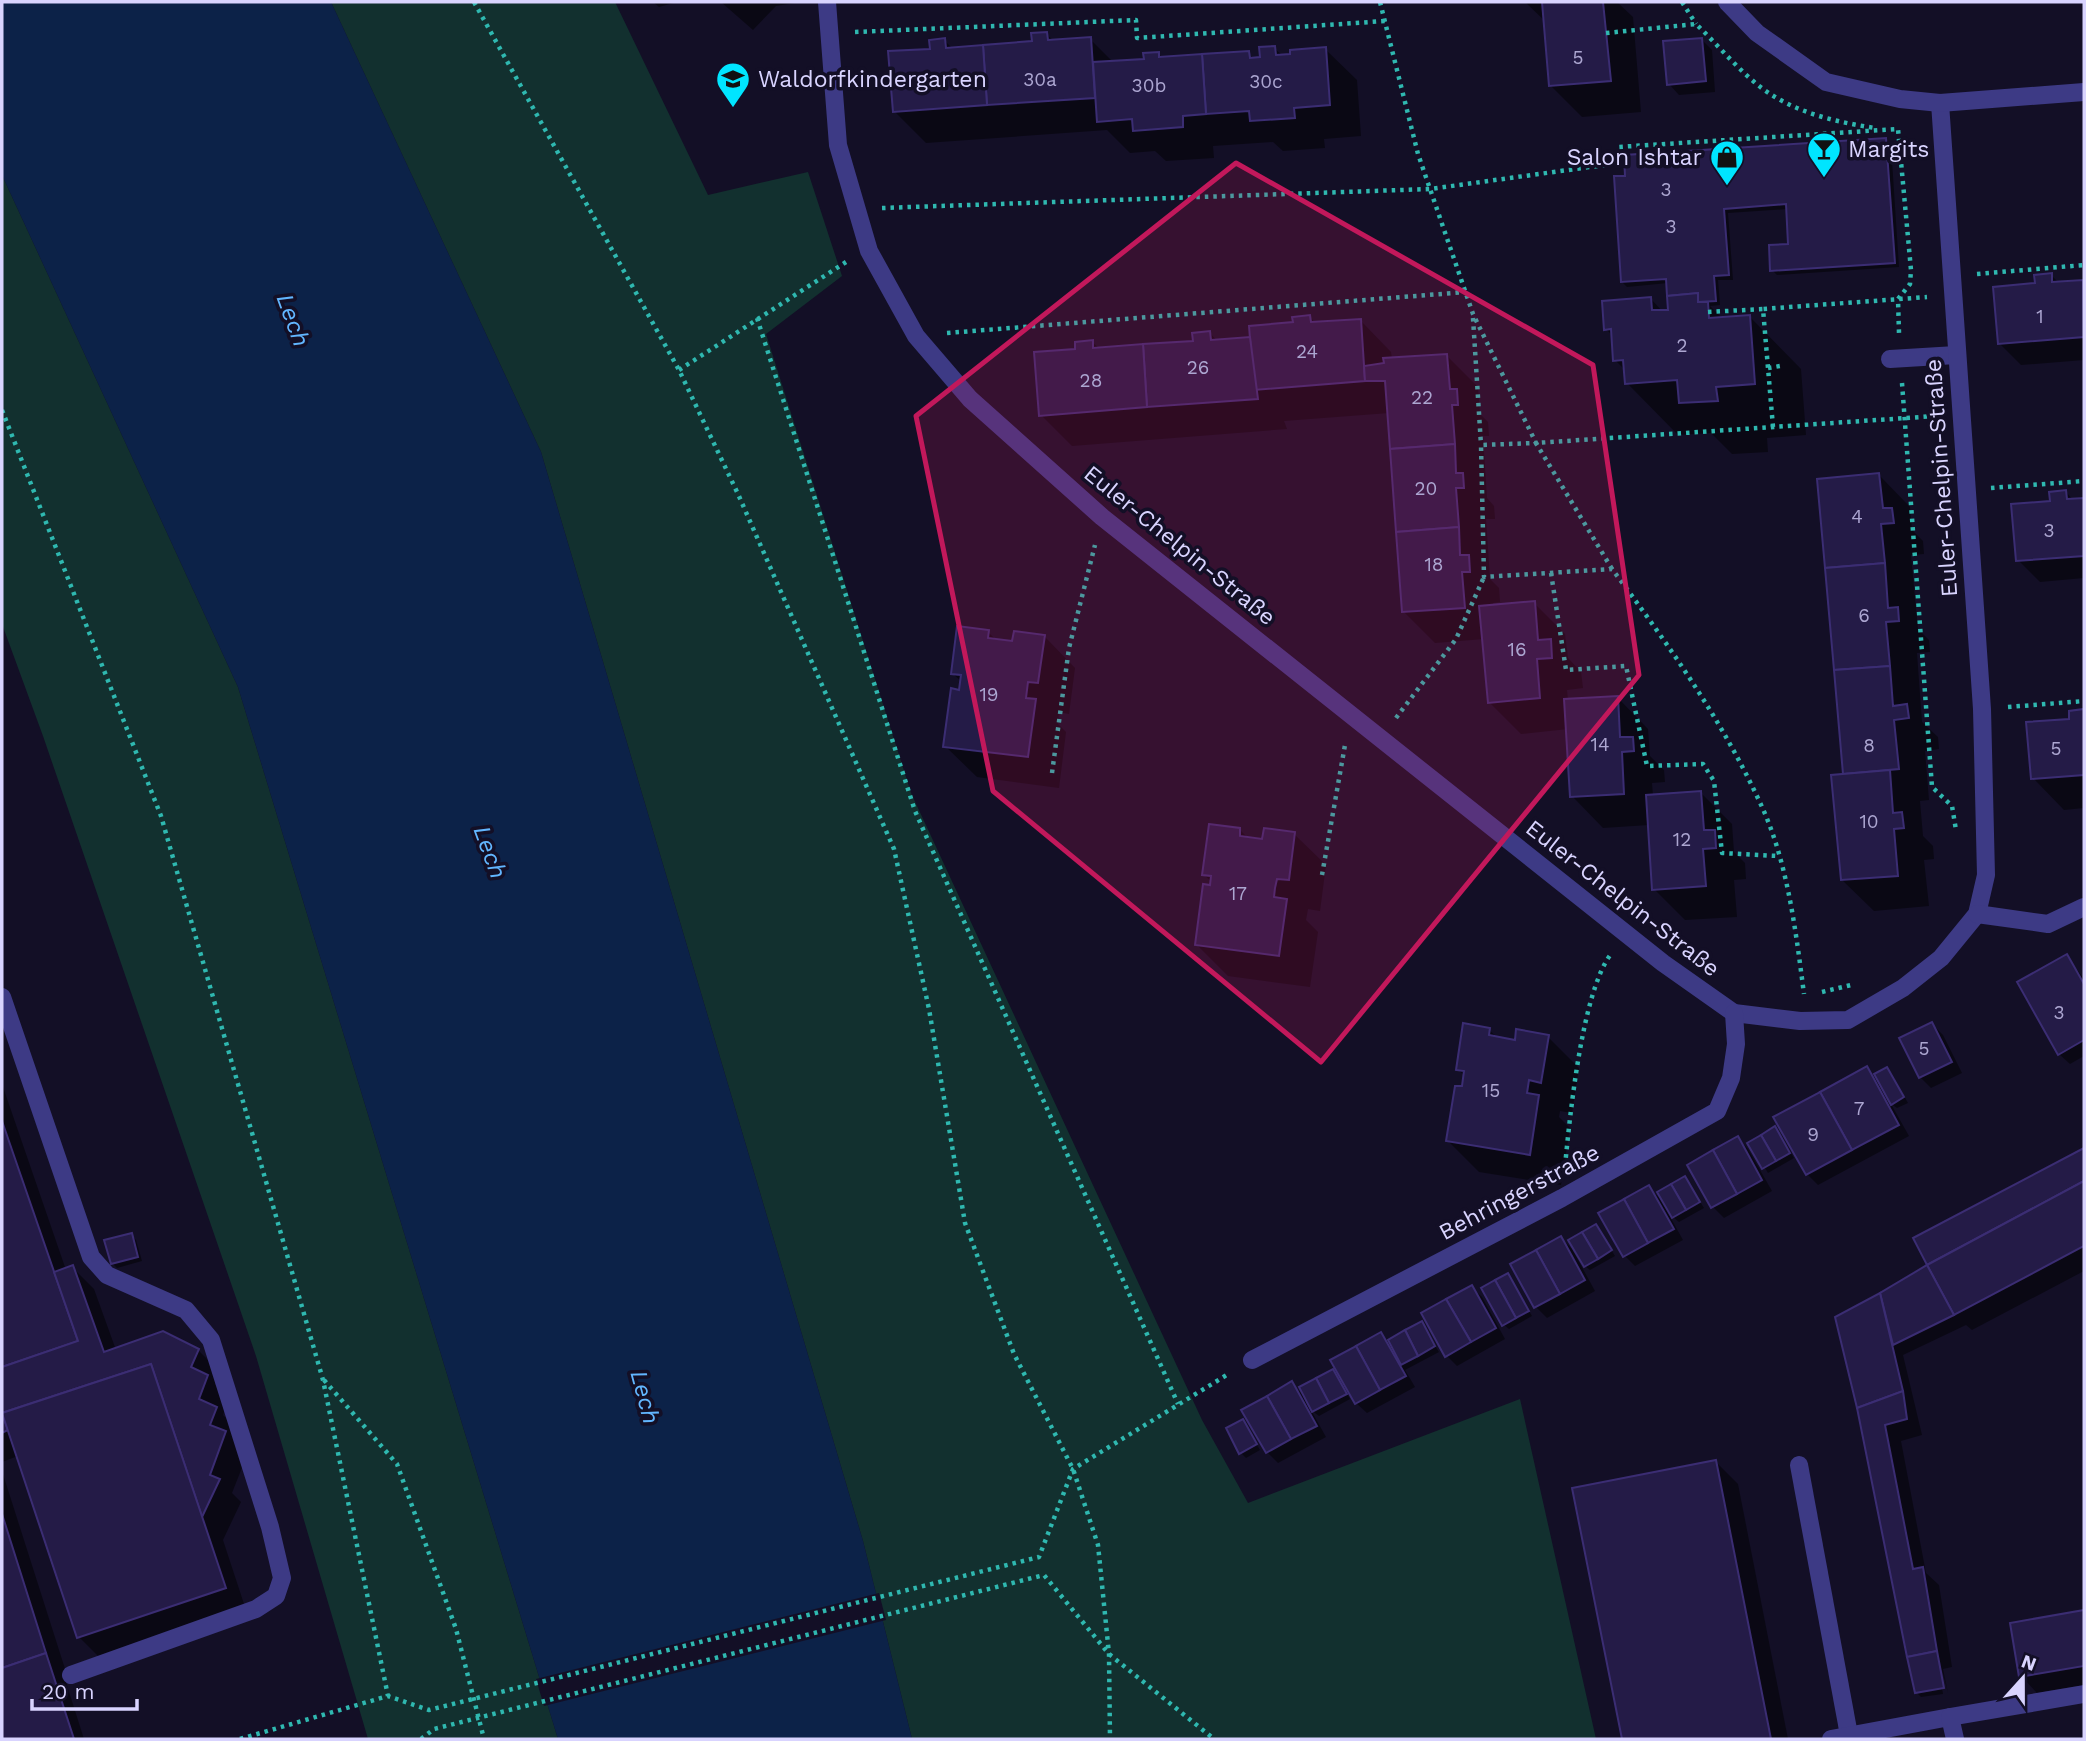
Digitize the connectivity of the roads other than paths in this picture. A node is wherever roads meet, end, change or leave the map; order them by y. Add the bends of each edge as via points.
1 (827, 2) edge
2 (1727, 2) edge
3 (2084, 92) edge
4 (1940, 103) junction
5 (1956, 355) junction
6 (1896, 359) road end
7 (2084, 907) edge
8 (1978, 914) junction
9 (2, 997) edge
10 (1734, 1013) junction
11 (1252, 1360) road end
12 (1798, 1465) dead end
13 (71, 1675) dead end
14 (2084, 1694) edge
15 (1950, 1717) junction
16 (1840, 1737) edge
17 (1955, 1739) edge

1 - 10 street, Euler-Chelpin-Straße via 838,145 869,251 916,336 970,399 1102,517 1627,934
2 - 4 street via 1758,33 1826,82
3 - 4 street
4 - 5 street, Euler-Chelpin-Straße
5 - 6 street
5 - 8 street, Euler-Chelpin-Straße via 1983,709 1986,874
7 - 8 street via 2048,924
8 - 10 street, Euler-Chelpin-Straße via 1941,958 1903,988 1848,1020 1800,1021
9 - 13 street via 91,1257 107,1275 187,1310 211,1340 282,1578 276,1596 256,1609
10 - 11 street, Behringerstraße via 1731,1078 1717,1111 1562,1198
12 - 16 street
14 - 15 street
15 - 16 street
15 - 17 street

